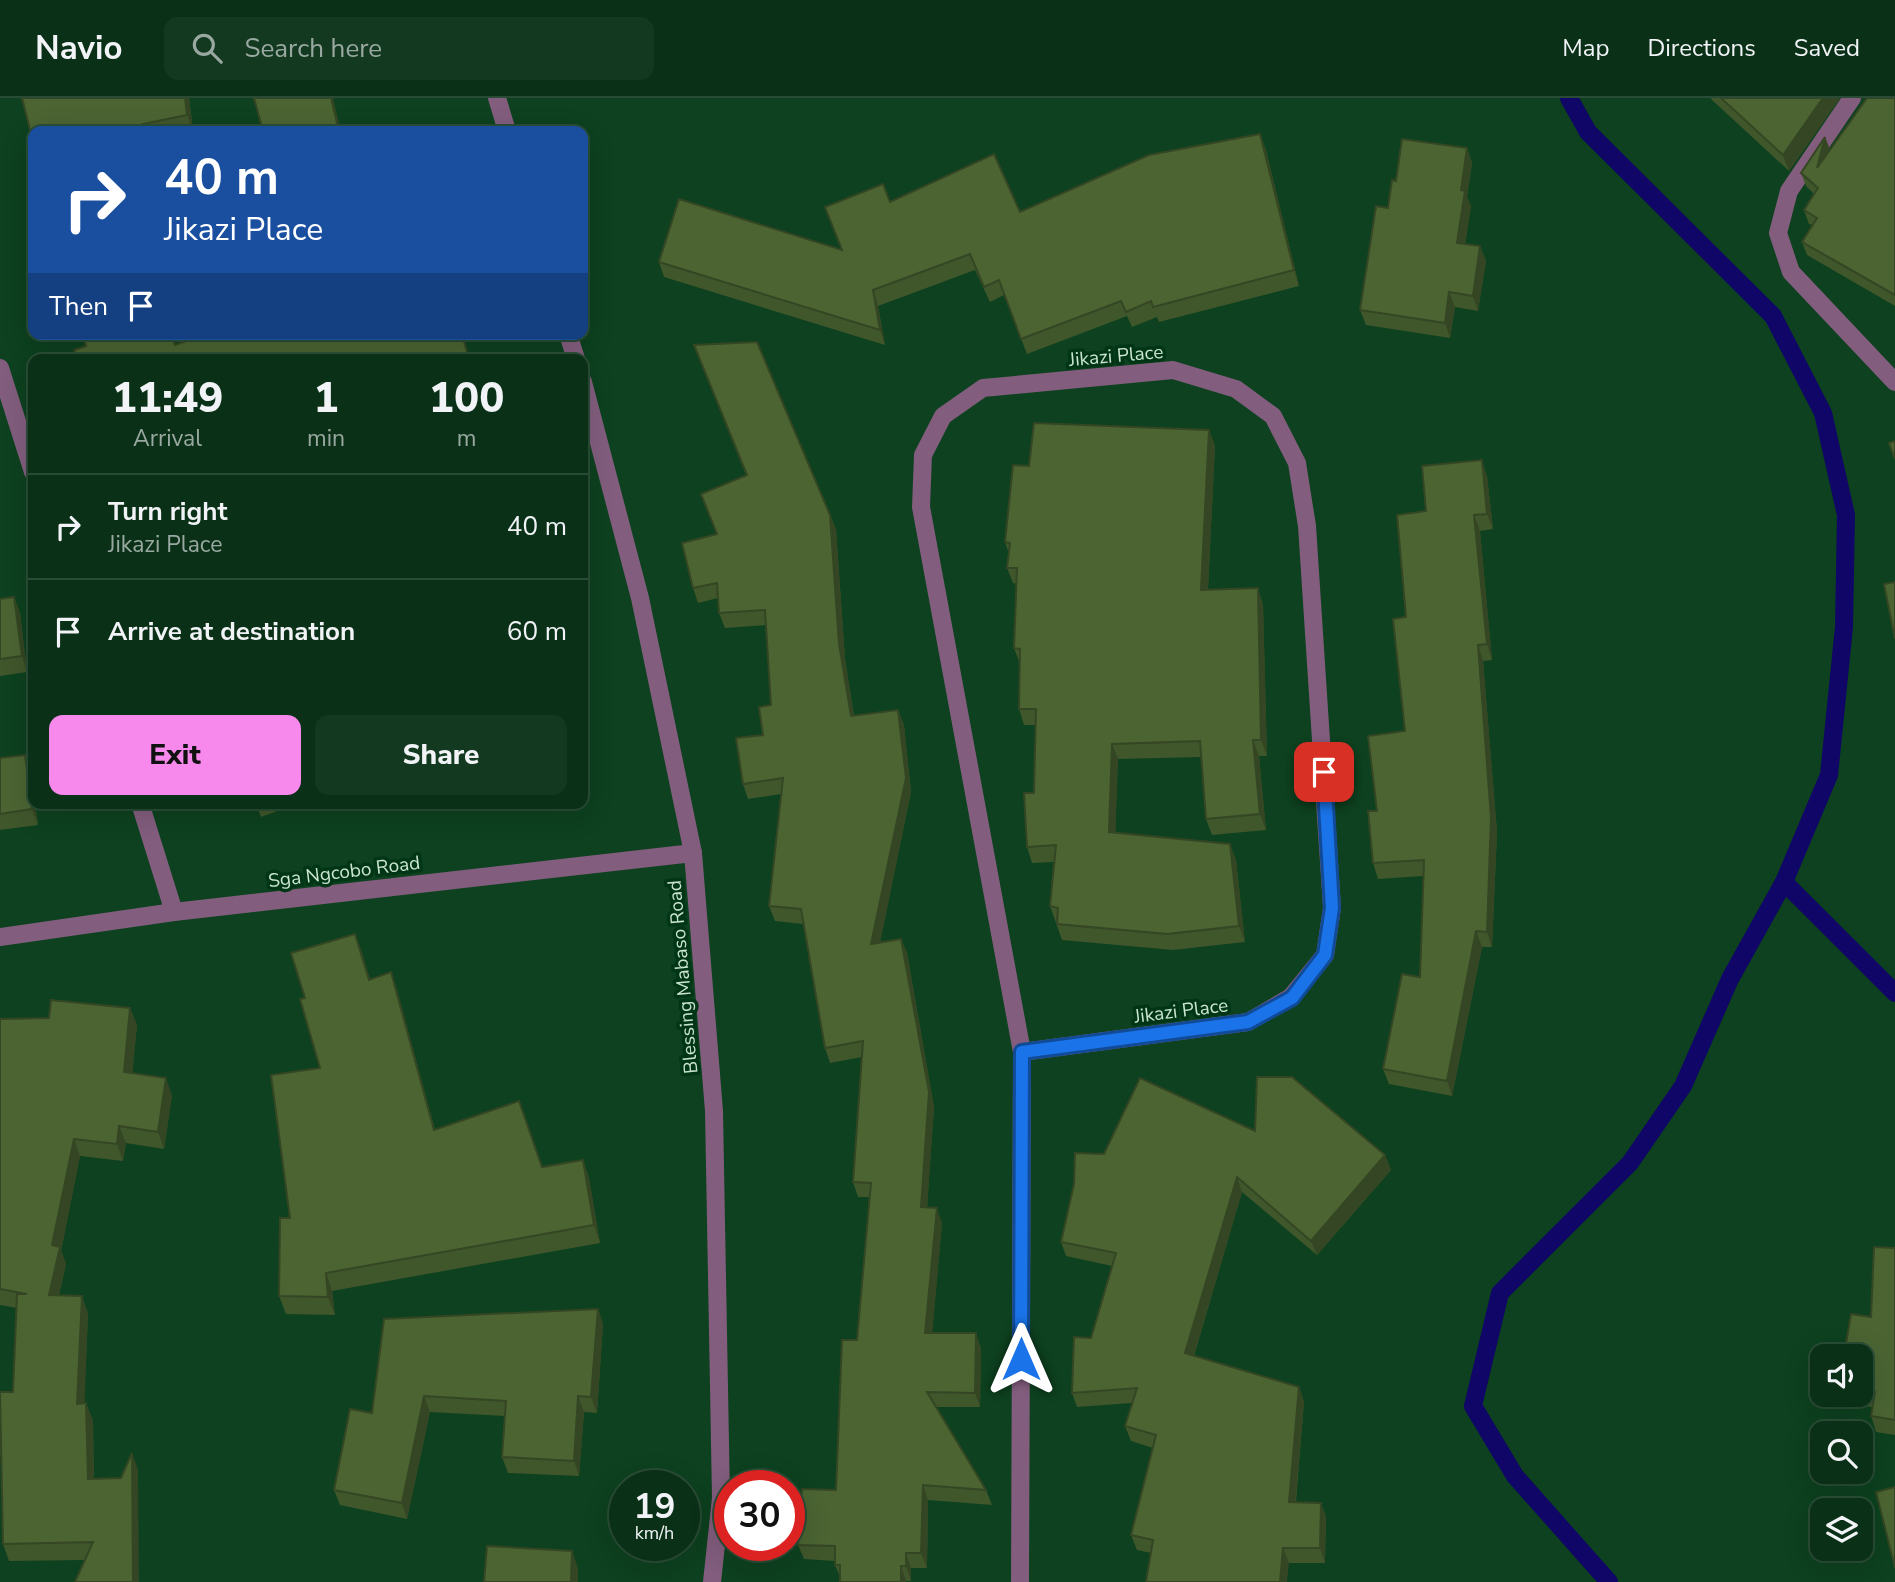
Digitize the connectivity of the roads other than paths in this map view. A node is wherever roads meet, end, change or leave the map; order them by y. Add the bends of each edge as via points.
1 (497, 98) edge
2 (1852, 98) edge
3 (505, 126) edge
4 (0, 368) edge
5 (1895, 382) edge
6 (588, 401) edge
7 (6, 408) edge
8 (28, 460) edge
9 (142, 809) edge
10 (694, 853) junction
11 (174, 912) junction
12 (0, 937) edge
13 (1022, 1052) junction
14 (712, 1582) edge
15 (1020, 1582) edge

1 - 3 street
2 - 5 street via 1788,191 1778,233 1791,272
4 - 7 street
6 - 10 street, Blessing Mabaso Road via 640,598
7 - 8 street
9 - 11 street
10 - 11 street, Sga Ngcobo Road
10 - 14 street, Blessing Mabaso Road via 714,1111 721,1498
11 - 12 street, Sga Ngcobo Road
13 - 13 street, Jikazi Place via 1248,1022 1292,998 1325,955 1332,908 1307,526 1297,463 1273,416 1236,389 1172,370 983,388 943,416 923,455 921,507
13 - 15 street, Jikazi Place

